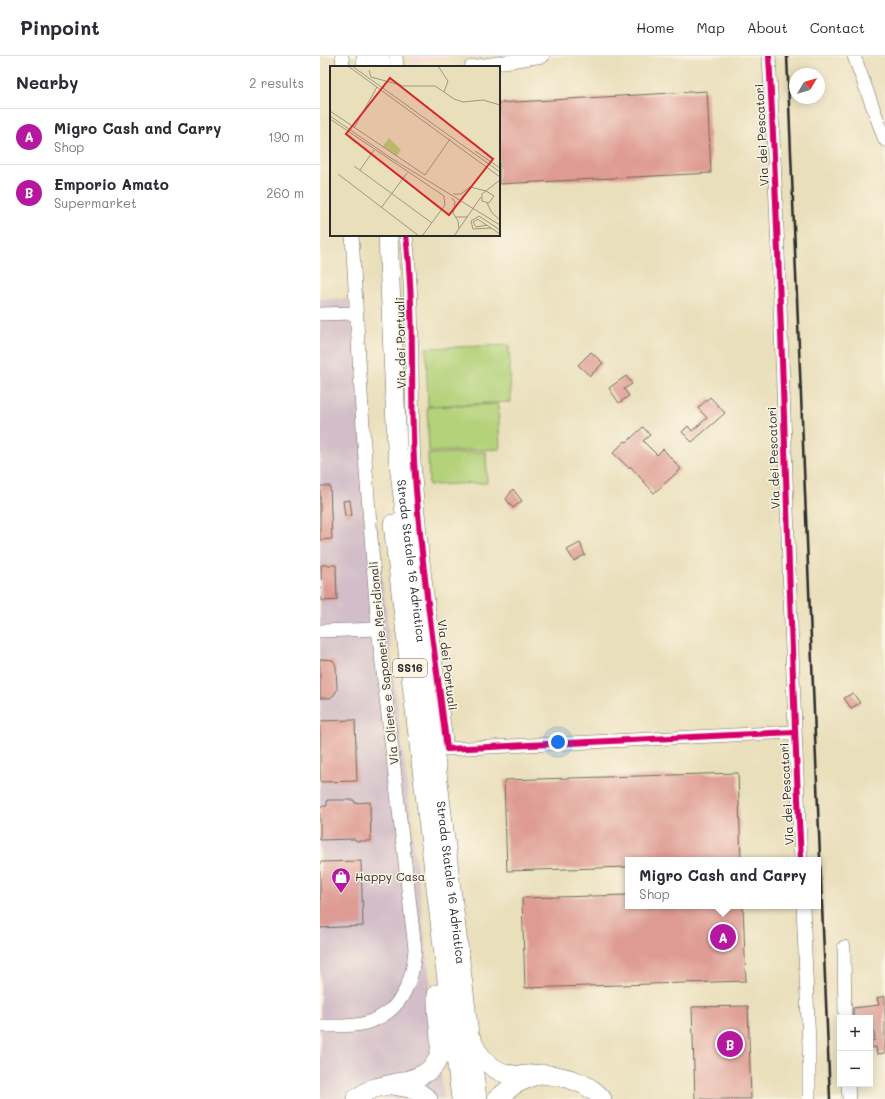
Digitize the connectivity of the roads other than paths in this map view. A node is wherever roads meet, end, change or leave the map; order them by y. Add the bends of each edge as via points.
1 (342, 56) edge
2 (380, 56) edge
3 (396, 56) edge
4 (543, 56) edge
5 (769, 56) edge
6 (854, 56) edge
7 (343, 66) edge
8 (381, 66) edge
9 (397, 66) edge
10 (478, 66) edge
11 (885, 140) edge
12 (352, 236) edge
13 (375, 236) edge
14 (388, 236) edge
15 (406, 236) edge
16 (356, 313) junction
17 (320, 314) edge
18 (378, 629) junction
19 (320, 630) edge
20 (795, 732) junction
21 (801, 857) edge
22 (803, 909) edge
23 (440, 926) junction
24 (844, 947) dead end
25 (466, 1015) junction
26 (845, 1015) edge
27 (320, 1026) edge
28 (543, 1074) junction
29 (388, 1085) junction
30 (848, 1087) edge
31 (356, 1099) edge
32 (428, 1099) edge
33 (461, 1099) edge
34 (477, 1099) edge
35 (497, 1099) edge
36 (602, 1099) edge
37 (809, 1099) edge
38 (849, 1099) edge

1 - 7 street
2 - 8 highway
3 - 9 street
4 - 10 street
5 - 20 street, Via dei Pescatori via 777,201
6 - 11 street
12 - 16 street, Via Oliere e Saponerie Meridionali
13 - 23 highway, Strada Statale 16 Adriatica / SS16 via 385,456
14 - 25 highway, Strada Statale 16 Adriatica / SS16 via 397,448
15 - 20 street, Via dei Portuali via 412,281 414,460 419,534 447,749
16 - 17 street
16 - 18 street, Via Oliere e Saponerie Meridionali
18 - 19 street
18 - 27 street, Via Oliere e Saponerie Meridionali via 414,937 414,964 407,990 381,1016 356,1025
20 - 21 street, Via dei Pescatori
22 - 37 street
23 - 29 highway via 437,1001 440,1051 436,1063 428,1071
23 - 33 highway, Strada Statale 16 Adriatica / SS16
24 - 26 street
25 - 28 highway via 475,1048 482,1060 514,1075
25 - 34 highway, Strada Statale 16 Adriatica / SS16
28 - 35 highway via 515,1084
28 - 36 highway via 576,1080 598,1093
29 - 31 highway via 373,1088
29 - 32 highway via 414,1089
30 - 38 street

